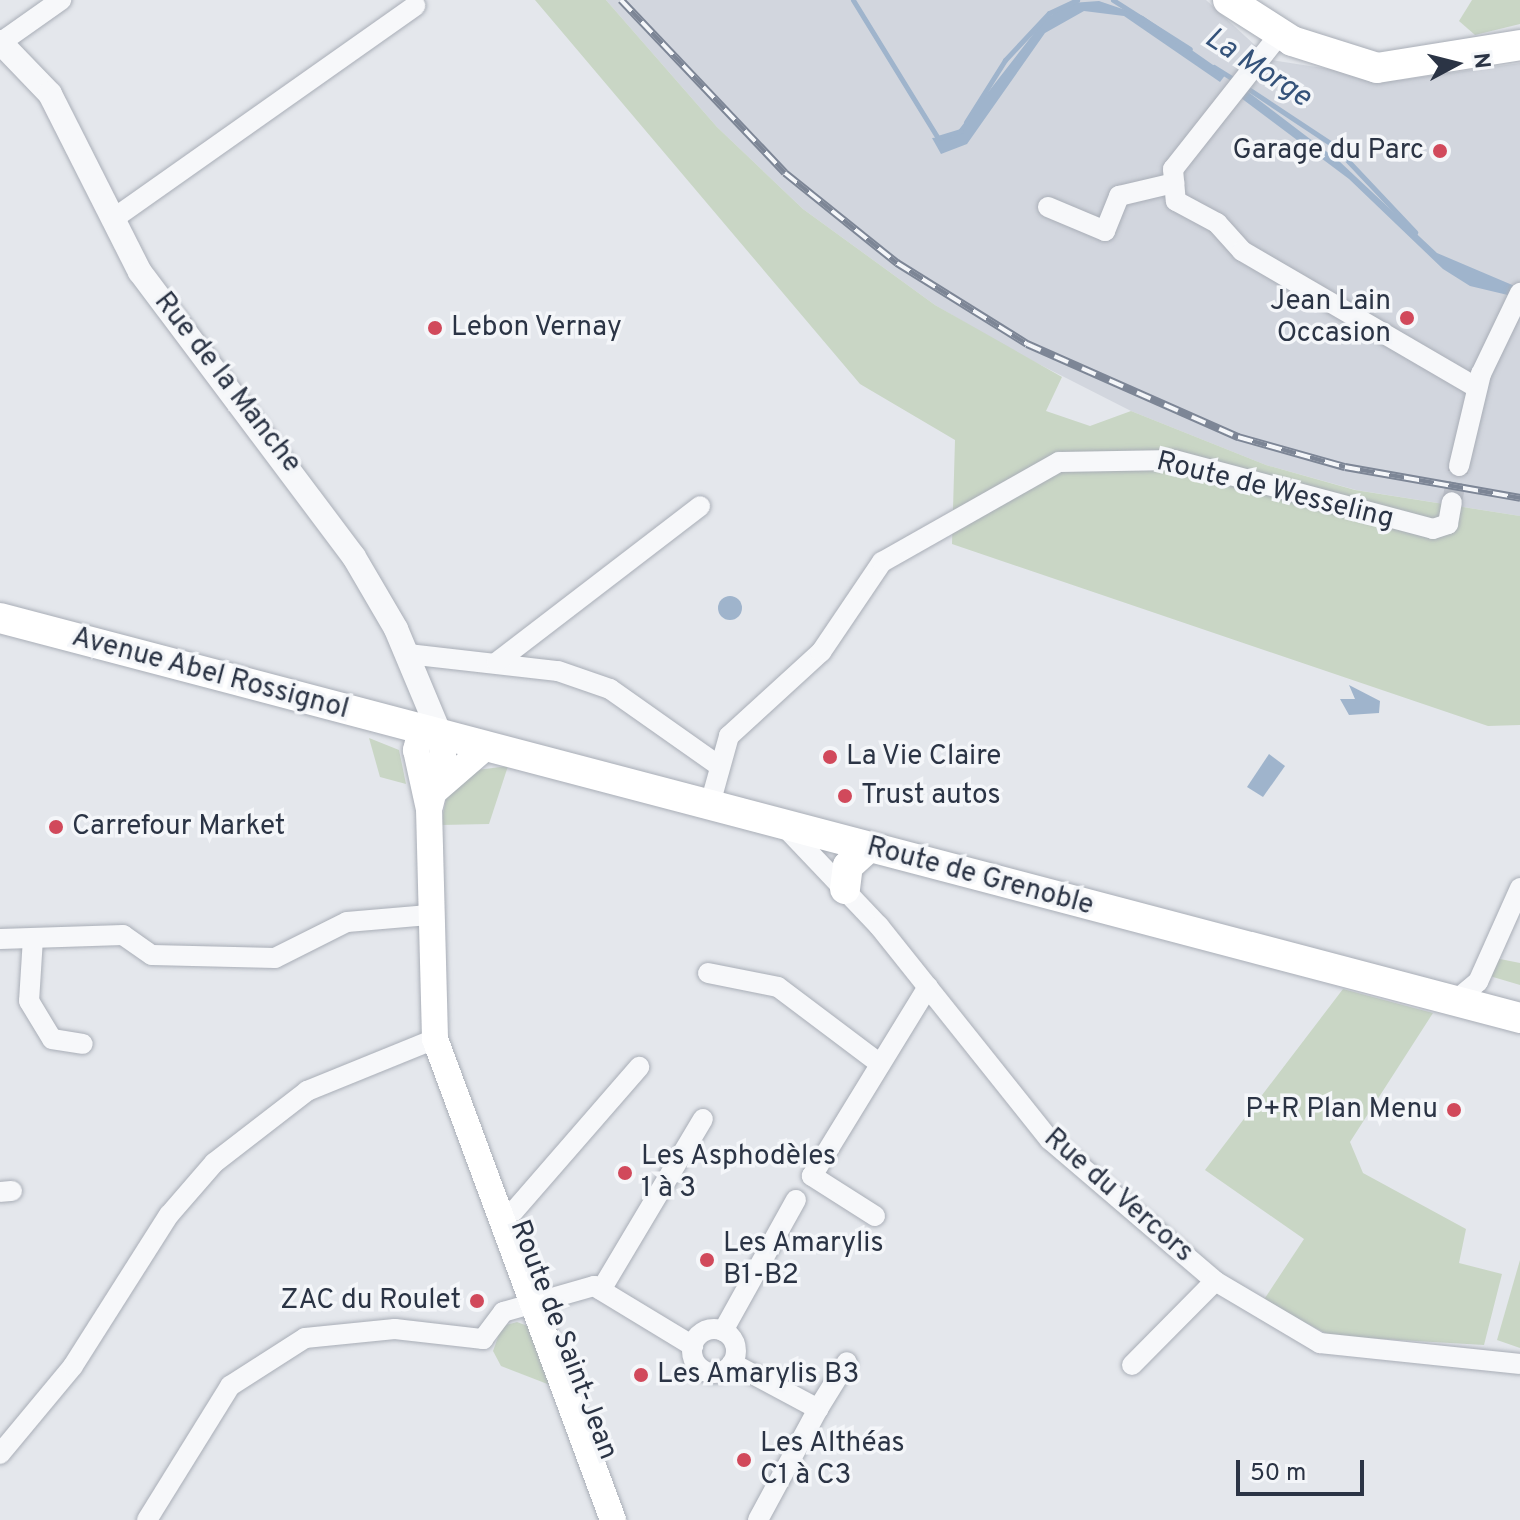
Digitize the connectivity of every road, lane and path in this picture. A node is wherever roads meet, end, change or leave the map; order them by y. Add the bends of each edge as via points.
1 (61, 0) edge
2 (1228, 0) edge
3 (415, 6) dead end
4 (1279, 35) junction
5 (0, 42) edge
6 (1518, 47) edge
7 (1174, 183) junction
8 (1048, 207) dead end
9 (113, 219) junction
10 (1518, 296) edge
11 (1477, 388) junction
12 (1459, 466) tunnel mouth
13 (1452, 502) tunnel mouth
14 (700, 506) dead end
15 (0, 618) edge
16 (408, 654) junction
17 (497, 662) junction
18 (430, 732) junction
19 (487, 746) junction
20 (719, 766) junction
21 (431, 801) junction
22 (710, 804) junction
23 (784, 826) junction
24 (835, 839) junction
25 (868, 848) junction
26 (842, 885) junction
27 (1520, 888) edge
28 (429, 915) junction
29 (33, 938) junction
30 (0, 939) edge
31 (708, 973) dead end
32 (928, 987) junction
33 (1455, 1001) junction
34 (1520, 1018) edge
35 (435, 1039) junction
36 (83, 1044) dead end
37 (880, 1064) junction
38 (639, 1067) dead end
39 (703, 1119) dead end
40 (796, 1200) dead end
41 (506, 1211) junction
42 (875, 1216) dead end
43 (1215, 1281) junction
44 (601, 1290) junction
45 (540, 1299) junction
46 (723, 1331) junction
47 (693, 1346) junction
48 (847, 1362) dead end
49 (732, 1363) junction
50 (1520, 1364) edge
51 (1132, 1365) dead end
52 (818, 1409) junction
53 (0, 1454) edge
54 (147, 1520) edge
55 (613, 1520) edge
56 (630, 1520) edge
57 (758, 1520) edge

1 - 5 street
2 - 4 main road
3 - 9 street
4 - 6 main road via 1377,68
4 - 7 street via 1173,169
5 - 9 street, Rue de la Manche via 50,94
7 - 8 street via 1119,196 1105,231
7 - 11 street via 1176,201 1217,223 1242,251
9 - 16 street, Rue de la Manche via 140,272 315,498
10 - 11 street
11 - 12 street
13 - 20 street, Route de Wesseling via 1448,524 1433,529 1174,460 1059,462 882,562 821,652 729,736
14 - 17 street
15 - 18 main road, Avenue Abel Rossignol
16 - 17 street
16 - 18 street, Rue de la Manche
17 - 20 street via 558,671 610,689
18 - 19 main road, Route de Grenoble
18 - 21 main road, Route de Saint-Jean via 416,750
19 - 21 main road
19 - 22 main road, Route de Grenoble
20 - 22 street, Route de Wesseling
21 - 28 main road, Route de Saint-Jean
22 - 23 main road, Route de Grenoble
23 - 24 main road, Route de Grenoble
23 - 26 street, Rue du Vercors
24 - 25 main road, Route de Grenoble
24 - 26 main road
25 - 26 main road via 848,866
25 - 33 main road, Route de Grenoble
26 - 32 street, Rue du Vercors
27 - 33 street via 1478,982
28 - 29 street via 347,922 275,958 152,955 123,935
28 - 35 main road, Route de Saint-Jean
29 - 30 street
29 - 36 street via 29,1001 52,1039
31 - 37 street via 778,987
32 - 37 street
32 - 43 street, Rue du Vercors via 1050,1140
33 - 34 main road, Route de Grenoble
35 - 41 main road, Route de Saint-Jean via 483,1166
35 - 53 street via 307,1091 214,1163 169,1215 73,1366
37 - 42 street via 812,1176
38 - 41 street
39 - 44 street
40 - 46 street
41 - 45 main road, Route de Saint-Jean
43 - 50 street, Rue du Vercors via 1320,1343
43 - 51 street
44 - 45 street via 571,1287
44 - 47 street
45 - 54 street via 502,1313 483,1339 359,1330 279,1349 230,1386
45 - 55 main road, Route de Saint-Jean
45 - 56 main road, Route de Saint-Jean
46 - 47 street via 705,1331
46 - 49 street via 735,1345
47 - 49 street via 695,1362 708,1372
48 - 52 street
49 - 52 street
52 - 57 street

